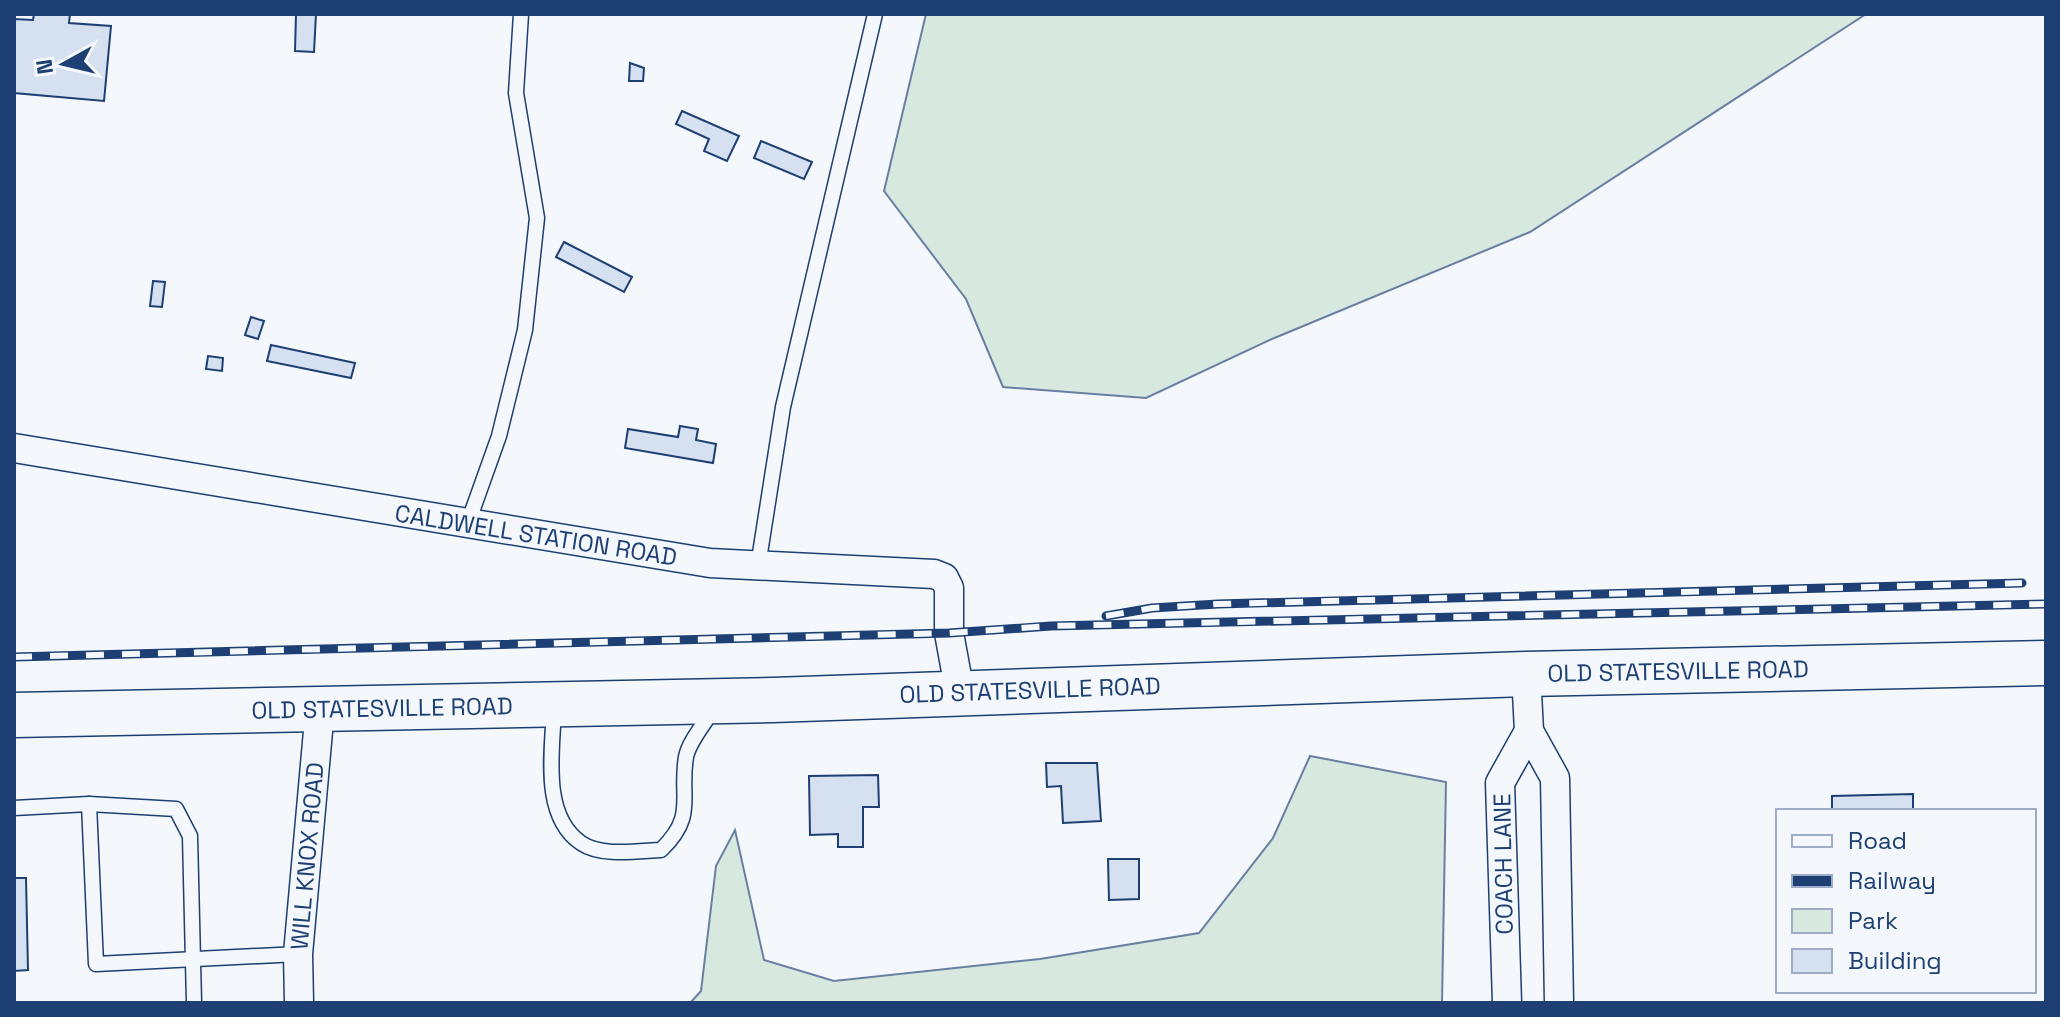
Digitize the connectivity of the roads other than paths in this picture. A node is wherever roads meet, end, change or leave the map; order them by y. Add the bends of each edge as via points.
1 (521, 14) edge
2 (875, 14) edge
3 (14, 448) edge
4 (468, 523) junction
5 (758, 566) junction
6 (2046, 663) edge
7 (1526, 674) junction
8 (960, 693) junction
9 (718, 701) junction
10 (554, 705) junction
11 (320, 709) junction
12 (14, 715) edge
13 (1529, 731) junction
14 (89, 804) junction
15 (14, 808) edge
16 (298, 954) junction
17 (192, 959) junction
18 (194, 1003) edge
19 (299, 1003) edge
20 (1507, 1003) edge
21 (1559, 1003) edge

1 - 4 lane via 516,93 537,218 525,330 499,436
2 - 5 lane via 783,407
3 - 4 street, CALDWELL STATION ROAD
4 - 5 street, CALDWELL STATION ROAD via 710,563
5 - 8 street, CALDWELL STATION ROAD via 904,571 944,578
6 - 7 main road, OLD STATESVILLE ROAD
7 - 8 main road, OLD STATESVILLE ROAD
7 - 13 street
8 - 9 main road, OLD STATESVILLE ROAD
9 - 10 main road, OLD STATESVILLE ROAD
9 - 10 lane via 686,755 686,805 678,833 661,850 615,851 581,843 561,820 553,792
10 - 11 main road, OLD STATESVILLE ROAD
11 - 12 main road, OLD STATESVILLE ROAD
11 - 16 street, WILL KNOX ROAD
13 - 20 street, COACH LANE via 1500,783
13 - 21 street via 1555,778
14 - 15 lane
14 - 17 lane via 176,809 190,836
14 - 17 lane via 96,964
16 - 17 lane
16 - 19 street, WILL KNOX ROAD
17 - 18 lane

